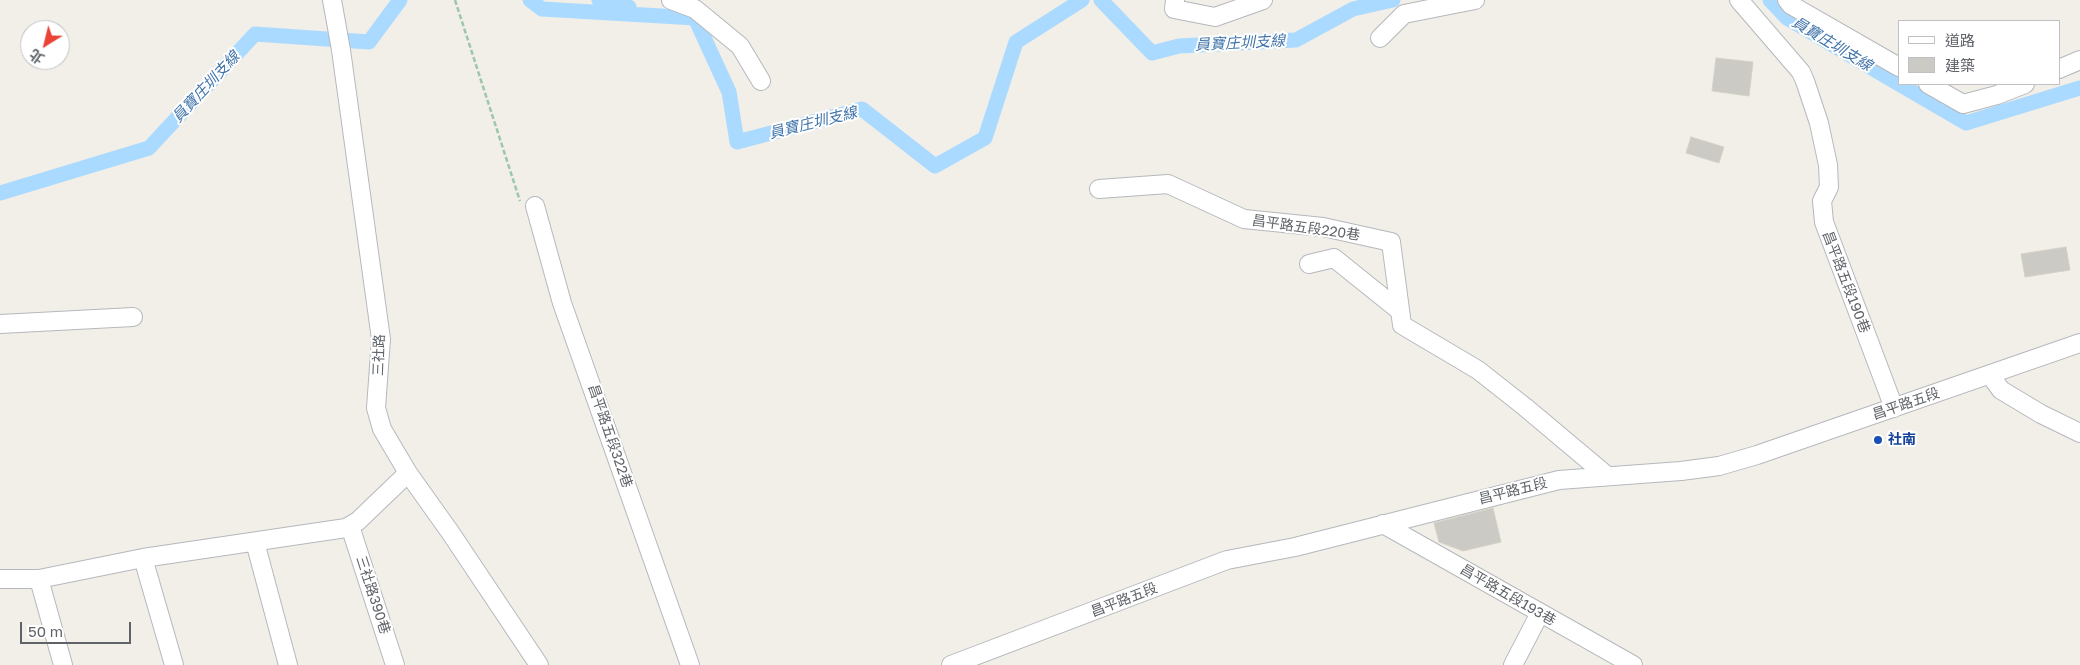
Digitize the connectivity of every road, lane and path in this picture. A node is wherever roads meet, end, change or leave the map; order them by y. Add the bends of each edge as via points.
1 (332, 0) edge
2 (671, 0) edge
3 (1175, 0) edge
4 (1263, 0) edge
5 (1475, 0) edge
6 (1739, 0) edge
7 (1786, 0) edge
8 (1380, 38) dead end
9 (2080, 60) edge
10 (1898, 66) edge
11 (2060, 70) edge
12 (761, 81) dead end
13 (1930, 85) edge
14 (2023, 85) edge
15 (1098, 189) dead end
16 (535, 206) dead end
17 (1309, 264) dead end
18 (1400, 311) junction
19 (133, 317) dead end
20 (0, 324) edge
21 (2080, 342) edge
22 (1990, 375) junction
23 (1894, 408) junction
24 (2080, 433) edge
25 (408, 473) junction
26 (1606, 475) junction
27 (1384, 524) junction
28 (350, 526) junction
29 (255, 542) junction
30 (144, 558) junction
31 (0, 579) edge
32 (39, 579) junction
33 (1540, 613) junction
34 (62, 665) edge
35 (174, 665) edge
36 (288, 665) edge
37 (395, 665) edge
38 (538, 665) edge
39 (690, 665) edge
40 (951, 665) edge
41 (1514, 665) edge
42 (1633, 665) edge

1 - 25 street, 三社路 via 381,339 376,408 382,429
2 - 12 street via 695,9 740,46
3 - 4 street via 1174,9 1215,17
5 - 8 street via 1404,14
6 - 23 street, 昌平路五段190巷 via 1801,72 1805,81 1819,122 1828,165 1829,187 1822,201 1824,222
7 - 10 street
9 - 11 street
13 - 14 street via 1963,104 1997,96
15 - 18 street, 昌平路五段220巷 via 1168,184 1244,219 1323,227 1391,242
16 - 39 street, 昌平路五段322巷 via 562,303
17 - 18 street, 昌平路五段220巷 via 1334,258
18 - 26 street, 昌平路五段220巷 via 1402,325 1478,370
19 - 20 street
21 - 22 street, 昌平路五段
22 - 23 street, 昌平路五段
22 - 24 street via 2001,390
23 - 26 street, 昌平路五段 via 1720,466
25 - 28 street
25 - 38 street, 三社路
26 - 27 street, 昌平路五段 via 1559,480
27 - 33 street, 昌平路五段193巷
27 - 40 street, 昌平路五段 via 1295,547 1227,560
28 - 29 street
28 - 37 street, 三社路390巷
29 - 30 street
29 - 36 street
30 - 32 street
30 - 35 street
31 - 32 street
32 - 34 street
33 - 41 street
33 - 42 street, 昌平路五段193巷

